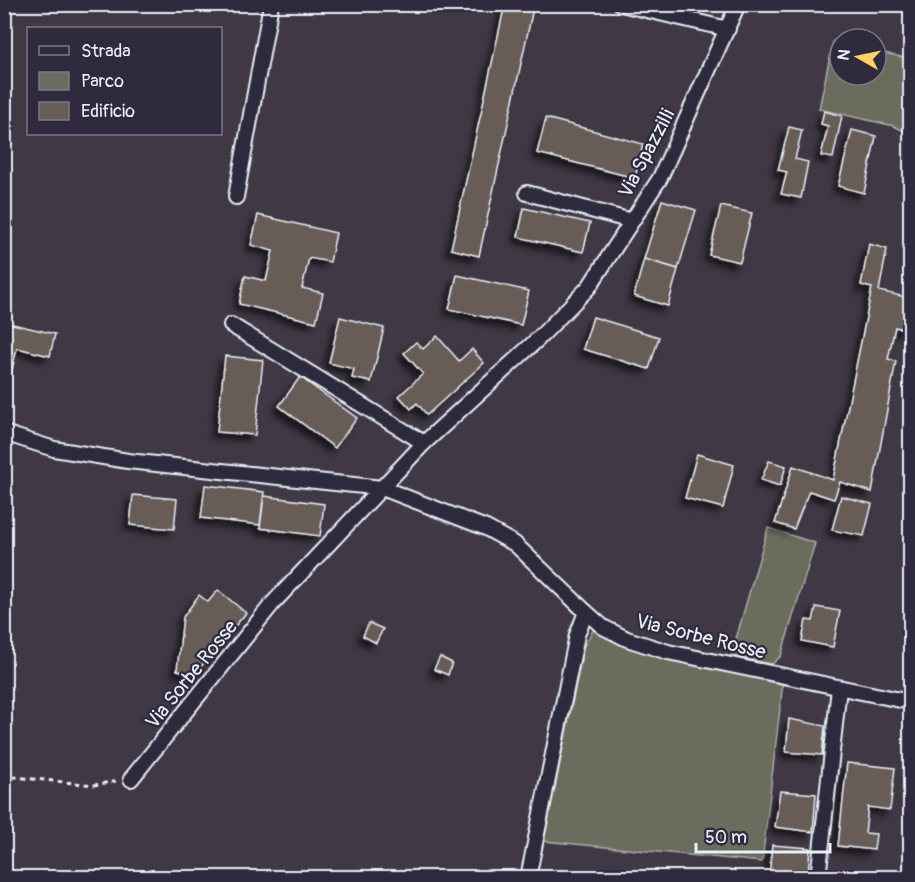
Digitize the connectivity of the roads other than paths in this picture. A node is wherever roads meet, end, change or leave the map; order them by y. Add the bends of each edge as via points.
1 (271, 4) edge
2 (621, 4) edge
3 (738, 4) edge
4 (728, 29) junction
5 (527, 193) dead end
6 (236, 197) dead end
7 (632, 221) junction
8 (231, 325) dead end
9 (4, 434) edge
10 (424, 443) junction
11 (382, 488) junction
12 (586, 612) junction
13 (839, 688) junction
14 (910, 702) edge
15 (131, 779) road end
16 (528, 878) edge
17 (818, 878) edge

1 - 6 street
2 - 4 street
3 - 4 street, Via Spazzilli
4 - 7 street, Via Spazzilli via 660,178
5 - 7 street, Via Spazzilli
7 - 10 street, Via Sorbe Rosse via 589,287
8 - 10 street
9 - 11 street, Via Sorbe Rosse via 54,449 128,461
10 - 11 street, Via Sorbe Rosse
11 - 12 street, Via Sorbe Rosse via 486,528 514,544
11 - 15 street, Via Sorbe Rosse via 273,603
12 - 13 street, Via Sorbe Rosse via 603,627 658,649
12 - 16 street via 577,636
13 - 14 street, Via Sorbe Rosse
13 - 17 street

